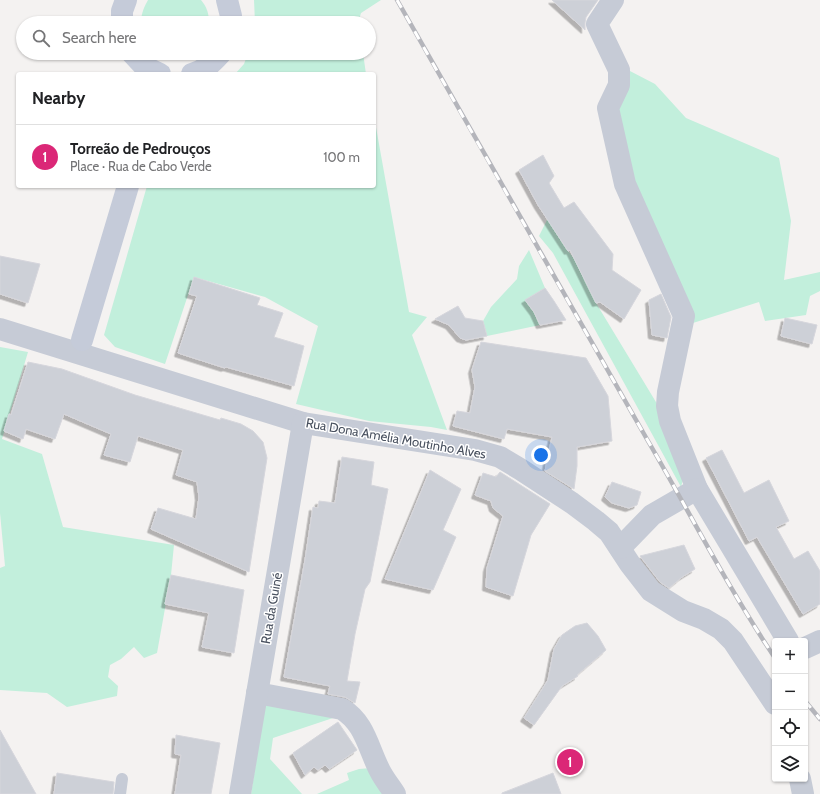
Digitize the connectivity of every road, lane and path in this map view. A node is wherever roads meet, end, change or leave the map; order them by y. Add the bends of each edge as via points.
1 (126, 0) edge
2 (227, 0) edge
3 (613, 0) edge
4 (122, 16) edge
5 (231, 16) edge
6 (215, 60) edge
7 (199, 72) edge
8 (127, 188) edge
9 (0, 329) edge
10 (80, 346) junction
11 (303, 423) junction
12 (698, 489) junction
13 (620, 548) junction
14 (786, 638) edge
15 (820, 641) edge
16 (808, 647) edge
17 (257, 693) junction
18 (772, 700) edge
19 (122, 779) dead end
20 (801, 782) edge
21 (120, 794) edge
22 (240, 794) edge
23 (395, 794) edge
24 (803, 794) edge

1 - 4 street
2 - 5 street
3 - 12 street via 597,24 617,64 620,78 620,84 608,108 625,184 684,316 667,406 670,421
6 - 7 street
8 - 10 street
9 - 10 street, Rua Dona Amélia Moutinho Alves
10 - 11 street, Rua Dona Amélia Moutinho Alves
11 - 13 street, Rua Dona Amélia Moutinho Alves via 475,450 500,457 584,512 609,532
11 - 17 street, Rua da Guiné
12 - 13 street via 652,515
12 - 14 street
13 - 18 street, Rua Dona Amélia Moutinho Alves via 651,591 721,629 733,641
15 - 16 street
17 - 22 street, Rua da Guiné
17 - 23 street via 342,709 351,715 360,724 380,771
19 - 21 lane
20 - 24 street

